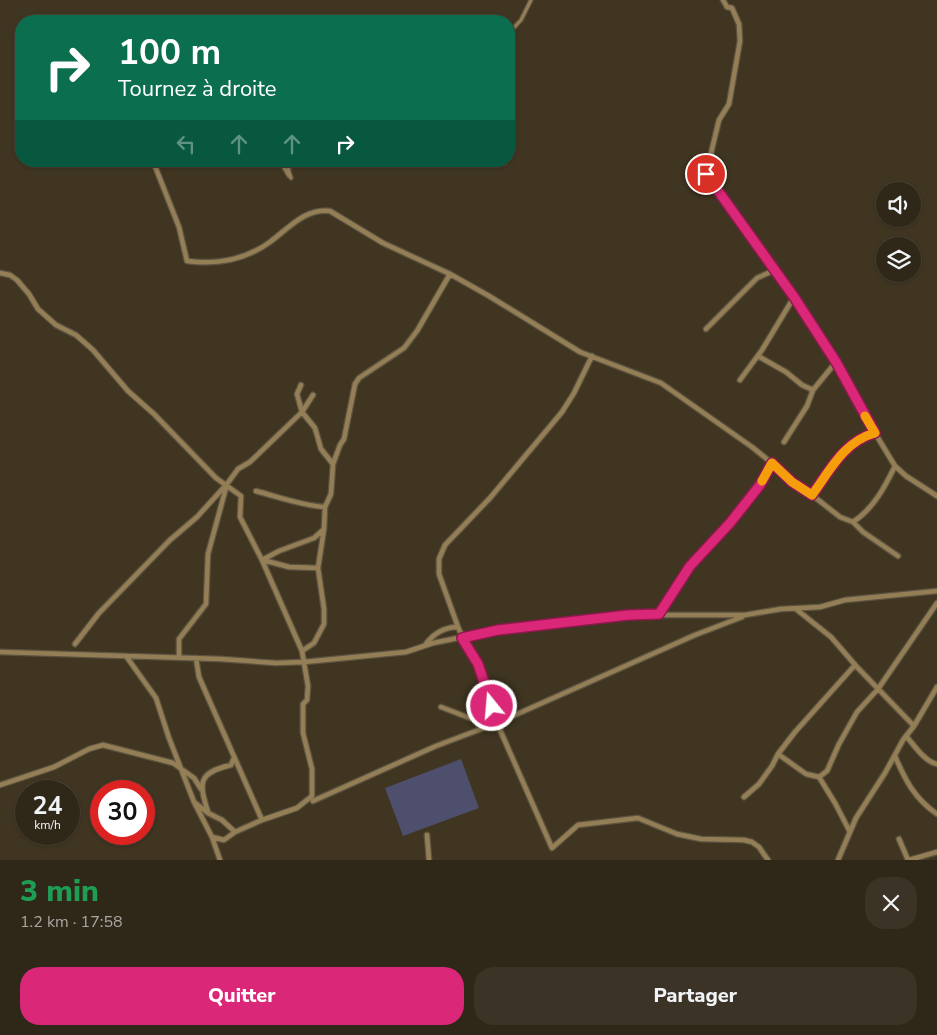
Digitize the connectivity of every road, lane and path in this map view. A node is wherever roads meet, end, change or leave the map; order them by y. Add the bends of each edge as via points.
1 (531, 0) edge
2 (723, 0) edge
3 (515, 26) edge
4 (155, 167) edge
5 (284, 167) edge
6 (289, 167) edge
7 (775, 270) junction
8 (0, 273) edge
9 (450, 274) junction
10 (794, 297) junction
11 (706, 329) dead end
12 (592, 356) junction
13 (758, 356) junction
14 (836, 362) junction
15 (740, 380) dead end
16 (301, 385) dead end
17 (813, 390) junction
18 (313, 395) dead end
19 (302, 412) junction
20 (875, 433) junction
21 (784, 442) dead end
22 (772, 463) junction
23 (333, 464) junction
24 (895, 466) junction
25 (227, 484) junction
26 (256, 491) dead end
27 (812, 495) junction
28 (937, 496) edge
29 (325, 507) junction
30 (853, 522) junction
31 (324, 529) junction
32 (898, 556) dead end
33 (262, 560) junction
34 (318, 568) junction
35 (937, 591) edge
36 (937, 603) edge
37 (796, 609) junction
38 (659, 614) junction
39 (745, 615) junction
40 (458, 627) junction
41 (462, 638) junction
42 (76, 644) dead end
43 (424, 645) junction
44 (302, 651) junction
45 (0, 652) edge
46 (126, 656) junction
47 (179, 658) junction
48 (196, 658) junction
49 (304, 662) junction
50 (855, 665) junction
51 (937, 687) edge
52 (878, 689) junction
53 (442, 706) dead end
54 (497, 723) junction
55 (914, 726) junction
56 (906, 736) junction
57 (778, 754) junction
58 (895, 756) junction
59 (234, 758) junction
60 (937, 764) edge
61 (182, 770) junction
62 (819, 777) junction
63 (0, 785) edge
64 (201, 789) junction
65 (744, 797) dead end
66 (313, 800) dead end
67 (194, 802) junction
68 (208, 813) junction
69 (937, 814) edge
70 (262, 820) junction
71 (235, 832) junction
72 (850, 832) junction
73 (427, 835) dead end
74 (212, 837) junction
75 (899, 839) dead end
76 (937, 852) edge
77 (220, 860) edge
78 (429, 860) edge
79 (768, 860) edge
80 (838, 860) edge
81 (908, 860) edge

1 - 3 street
2 - 7 street via 727,8 732,8 739,24 740,41 729,104 719,120 706,174
4 - 9 street via 179,227 187,261 213,264 235,260 269,243 298,219 321,210 330,211 383,243
5 - 6 street via 290,178
7 - 10 street
7 - 11 street via 757,278
8 - 25 street via 17,280 38,309 56,325 76,334 128,391 216,478
9 - 12 street via 580,352
9 - 23 street via 404,348 355,384 344,439
10 - 13 street
10 - 14 street
12 - 22 street via 661,383
12 - 40 street via 558,417 490,498 445,545 439,559 439,574
13 - 15 street
13 - 17 street
14 - 17 street
14 - 20 street
16 - 19 street via 297,394
17 - 21 street via 807,406
18 - 19 street
19 - 23 street via 315,428 321,449
19 - 25 street via 250,462 238,469
20 - 24 street
20 - 27 street via 866,435 843,452
22 - 27 street
22 - 38 street via 760,485 730,523 690,566
23 - 29 street via 331,494
24 - 28 street
24 - 30 street via 872,505
25 - 33 street via 241,496 240,517
25 - 42 street via 99,613
25 - 47 street via 208,554 206,604 180,638
26 - 29 street
27 - 30 street via 840,517
29 - 31 street
30 - 32 street
31 - 33 street via 314,538
31 - 34 street
33 - 34 street via 289,568
33 - 44 street
34 - 44 street via 324,624 314,643
35 - 37 street via 845,600
36 - 52 street
37 - 39 street
37 - 50 street via 831,637
38 - 39 street
38 - 41 street via 507,629
39 - 54 street
40 - 41 street
40 - 43 street via 436,632
41 - 43 street
41 - 54 street via 478,664
43 - 49 street via 406,652
44 - 49 street
45 - 46 street
46 - 47 street
46 - 61 street via 156,698
47 - 48 street
48 - 49 street
48 - 59 street via 199,677
49 - 70 street via 308,686 307,700 303,704 303,733 312,770 312,796 298,808
50 - 52 street
50 - 57 street
51 - 55 street
52 - 55 street
52 - 62 street via 858,712 827,771
53 - 54 street via 480,722
54 - 66 street
54 - 79 street via 552,848 578,825 638,818 685,836 752,842
55 - 56 street
56 - 58 street
56 - 60 street via 922,754
57 - 62 street via 806,774
57 - 65 street via 760,784
58 - 69 street via 911,790
58 - 72 street
59 - 64 street via 231,765 212,771 204,779
59 - 70 street
61 - 63 street via 173,763 103,745
61 - 64 street via 194,778
61 - 67 street
62 - 72 street
64 - 68 street
67 - 68 street
67 - 74 street
68 - 71 street
70 - 71 street
71 - 74 street via 224,840
72 - 80 street
73 - 78 street
74 - 77 street
75 - 81 street
76 - 81 street

